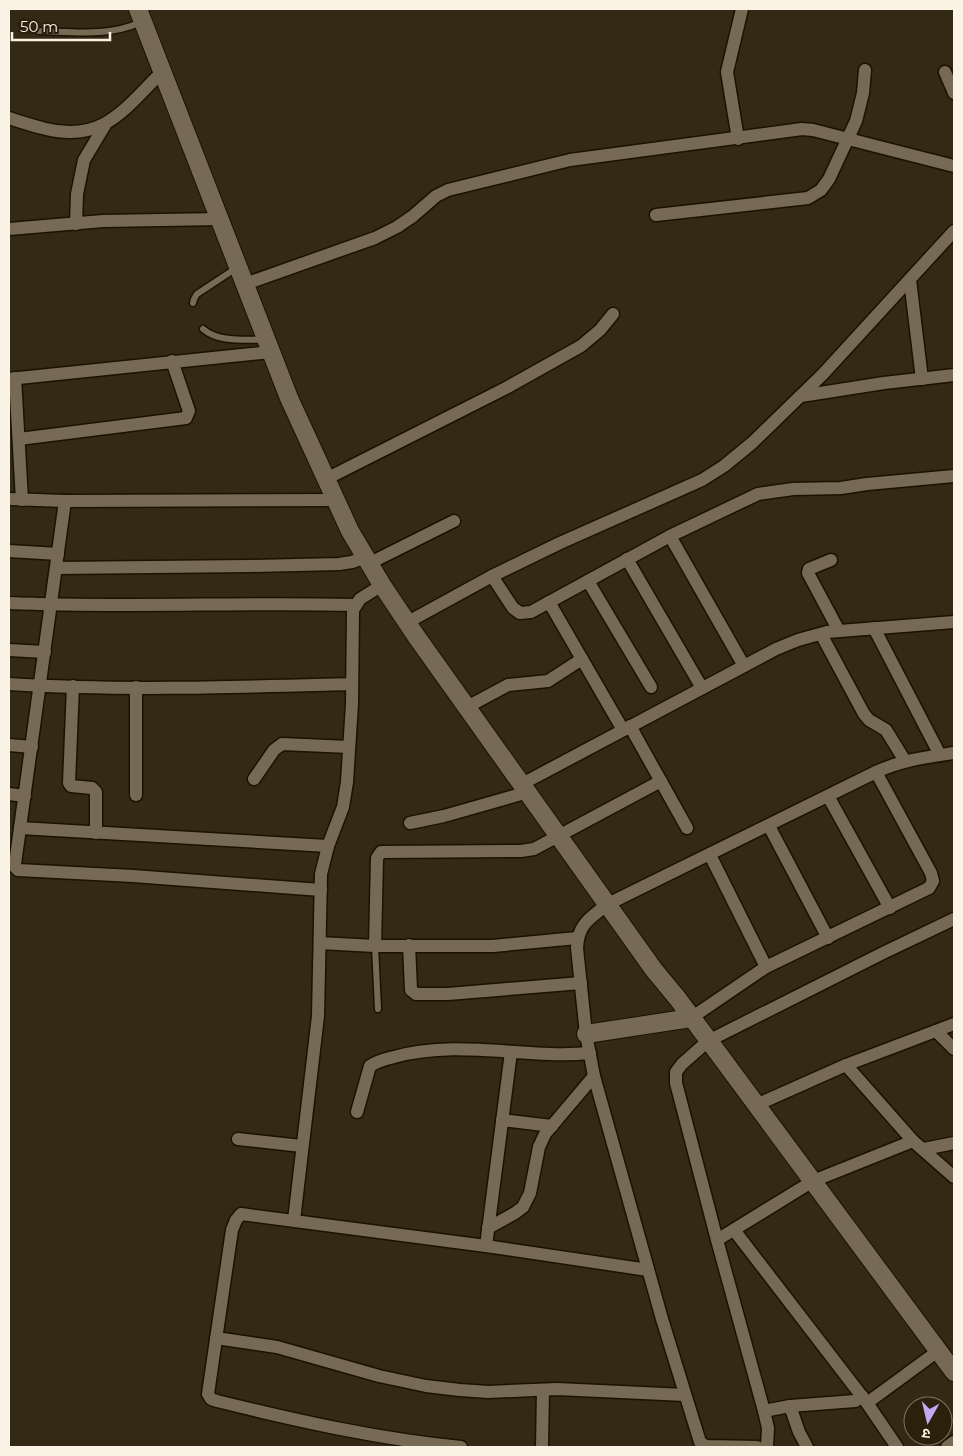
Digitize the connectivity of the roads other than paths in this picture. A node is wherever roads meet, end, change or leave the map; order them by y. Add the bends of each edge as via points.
1 (742, 9) edge
2 (140, 15) edge
3 (39, 31) dead end
4 (865, 70) dead end
5 (162, 72) junction
6 (945, 72) dead end
7 (954, 93) edge
8 (9, 118) edge
9 (105, 125) junction
10 (848, 138) junction
11 (738, 139) junction
12 (954, 166) edge
13 (656, 216) dead end
14 (219, 219) junction
15 (76, 224) junction
16 (9, 230) edge
17 (954, 231) edge
18 (238, 267) junction
19 (910, 280) junction
20 (245, 284) junction
21 (193, 303) dead end
22 (613, 314) dead end
23 (203, 329) dead end
24 (269, 346) junction
25 (172, 361) junction
26 (954, 375) edge
27 (12, 378) edge
28 (922, 379) junction
29 (800, 396) junction
30 (19, 439) junction
31 (954, 476) edge
32 (326, 478) junction
33 (9, 499) edge
34 (22, 500) junction
35 (336, 500) junction
36 (65, 502) junction
37 (454, 521) dead end
38 (670, 536) junction
39 (9, 551) edge
40 (58, 554) junction
41 (626, 559) junction
42 (368, 560) junction
43 (831, 560) dead end
44 (56, 568) junction
45 (492, 576) junction
46 (588, 581) junction
47 (382, 585) junction
48 (549, 602) junction
49 (9, 603) edge
50 (51, 605) junction
51 (355, 605) junction
52 (408, 622) junction
53 (954, 622) edge
54 (874, 628) junction
55 (839, 631) junction
56 (821, 634) junction
57 (9, 650) edge
58 (45, 652) junction
59 (582, 659) junction
60 (744, 666) junction
61 (9, 684) edge
62 (352, 684) junction
63 (40, 686) junction
64 (73, 686) junction
65 (136, 687) junction
66 (651, 687) dead end
67 (702, 688) junction
68 (468, 707) junction
69 (627, 728) junction
70 (9, 745) edge
71 (32, 747) junction
72 (350, 747) junction
73 (954, 753) edge
74 (940, 755) junction
75 (905, 761) junction
76 (876, 772) junction
77 (254, 779) dead end
78 (661, 781) junction
79 (525, 788) junction
80 (9, 794) edge
81 (25, 796) junction
82 (136, 796) dead end
83 (828, 796) junction
84 (410, 823) dead end
85 (769, 826) junction
86 (20, 828) junction
87 (687, 828) dead end
88 (96, 833) junction
89 (560, 836) junction
90 (328, 846) junction
91 (710, 855) junction
92 (321, 890) junction
93 (608, 904) junction
94 (890, 908) junction
95 (954, 920) edge
96 (577, 938) junction
97 (828, 938) junction
98 (320, 943) junction
99 (409, 945) junction
100 (375, 946) junction
101 (766, 967) junction
102 (581, 983) junction
103 (378, 1009) dead end
104 (691, 1018) junction
105 (954, 1024) edge
106 (585, 1026) junction
107 (936, 1031) junction
108 (708, 1041) junction
109 (954, 1049) edge
110 (511, 1052) junction
111 (590, 1053) junction
112 (846, 1065) junction
113 (594, 1076) junction
114 (756, 1105) junction
115 (357, 1112) dead end
116 (502, 1120) junction
117 (552, 1126) junction
118 (238, 1139) dead end
119 (913, 1141) junction
120 (954, 1143) edge
121 (302, 1146) junction
122 (924, 1149) junction
123 (954, 1177) edge
124 (813, 1181) junction
125 (294, 1220) junction
126 (488, 1228) junction
127 (734, 1230) junction
128 (717, 1240) junction
129 (486, 1246) junction
130 (648, 1270) junction
131 (216, 1338) junction
132 (938, 1351) junction
133 (954, 1372) edge
134 (543, 1390) junction
135 (685, 1395) junction
136 (865, 1399) junction
137 (790, 1406) junction
138 (764, 1412) junction
139 (954, 1442) edge
140 (699, 1445) edge
141 (803, 1446) edge
142 (461, 1447) edge
143 (542, 1447) edge
144 (757, 1447) edge
145 (767, 1447) edge
146 (897, 1447) edge
147 (947, 1447) edge

1 - 11 street via 728,72
2 - 3 lane via 115,31
2 - 5 main road
4 - 10 street via 861,105
5 - 9 street
5 - 14 main road
6 - 7 street
8 - 9 street via 67,132
9 - 15 street via 84,160 77,194
10 - 11 street via 802,129
10 - 12 street
10 - 13 street via 829,179 821,190 808,198
11 - 20 street via 570,160 448,190 397,227 375,238
14 - 15 street
14 - 18 main road
15 - 16 street
17 - 19 street
18 - 20 main road
18 - 21 lane via 197,294
19 - 28 street
19 - 29 street
20 - 24 main road
22 - 32 street via 581,346 506,388
23 - 24 lane via 217,337
24 - 25 street
24 - 32 main road
25 - 27 street
25 - 30 street via 189,411 186,418
26 - 28 street
27 - 30 street
28 - 29 street
29 - 45 street via 752,443 702,480
30 - 34 street
31 - 38 street via 841,488 774,490 758,494
32 - 35 main road
33 - 34 street
34 - 36 street
35 - 36 street
35 - 42 main road
36 - 40 street
37 - 42 street
38 - 41 street
38 - 60 street
39 - 40 street
40 - 44 street
41 - 46 street
41 - 67 street
42 - 44 street via 339,564
42 - 47 main road
43 - 55 street via 809,569 808,573
44 - 50 street
45 - 48 street via 513,608 520,613 531,612
45 - 52 street
46 - 48 street
46 - 66 street
47 - 51 street
47 - 52 main road
48 - 59 street
49 - 50 street
50 - 51 street
50 - 58 street
51 - 62 street
52 - 68 main road
53 - 54 street
54 - 55 street
54 - 74 street
55 - 56 street
56 - 60 street via 790,643
56 - 75 street via 864,714 886,730
57 - 58 street
58 - 63 street
59 - 68 street via 551,679 508,685
59 - 69 street
60 - 67 street
61 - 63 street
62 - 65 street
62 - 72 street
63 - 64 street
63 - 71 street
64 - 65 street
64 - 88 street via 68,783 92,788 96,792
65 - 82 street
67 - 69 street
68 - 79 main road
69 - 78 street
69 - 79 street
70 - 71 street
71 - 81 street
72 - 77 street via 282,744
72 - 90 street via 344,801
73 - 74 street
74 - 75 street
75 - 76 street
76 - 83 street
76 - 94 street via 931,872 933,882 929,888
78 - 87 street
78 - 89 street
79 - 84 street via 444,816
79 - 89 main road
80 - 81 street
81 - 86 street
83 - 85 street
83 - 94 street
85 - 91 street
85 - 97 street
86 - 88 street
86 - 92 street via 15,864 18,870
88 - 90 street
89 - 93 main road
89 - 100 street via 534,849 521,851 381,852 377,858
90 - 92 street via 321,874
91 - 93 street
91 - 101 street
92 - 98 street
93 - 96 street via 586,921
93 - 104 main road
94 - 97 street
95 - 108 street
96 - 99 street via 493,946
96 - 102 street
97 - 101 street
98 - 100 street
98 - 121 street via 318,1016
99 - 100 street
99 - 102 street via 411,990 416,994
100 - 103 lane
101 - 104 street
102 - 106 street
104 - 106 main road
104 - 108 main road
105 - 107 street
106 - 111 street
107 - 109 street
107 - 112 street
108 - 114 main road
108 - 128 street via 682,1064 676,1072 676,1083
110 - 111 street
110 - 115 street via 442,1049 374,1063 367,1071
110 - 116 street
111 - 113 street
112 - 114 street
112 - 119 street
113 - 117 street
113 - 130 street
114 - 124 main road
116 - 117 street
116 - 126 street
117 - 126 street via 538,1147 524,1207
118 - 121 street
119 - 122 street
119 - 124 street
120 - 122 street
121 - 125 street
122 - 123 street
124 - 127 street
124 - 132 main road
125 - 129 street
125 - 131 street via 241,1214 236,1220
126 - 129 street
127 - 128 street
127 - 136 street
128 - 138 street
129 - 130 street
130 - 135 street
131 - 134 street via 277,1347 426,1386 488,1392
131 - 142 street via 208,1394 211,1399 342,1430
132 - 133 main road
132 - 136 street
134 - 135 street
134 - 143 street
135 - 140 street
136 - 137 street
136 - 146 street
137 - 138 street
137 - 141 street
138 - 145 street via 768,1428
139 - 147 street
140 - 144 street

